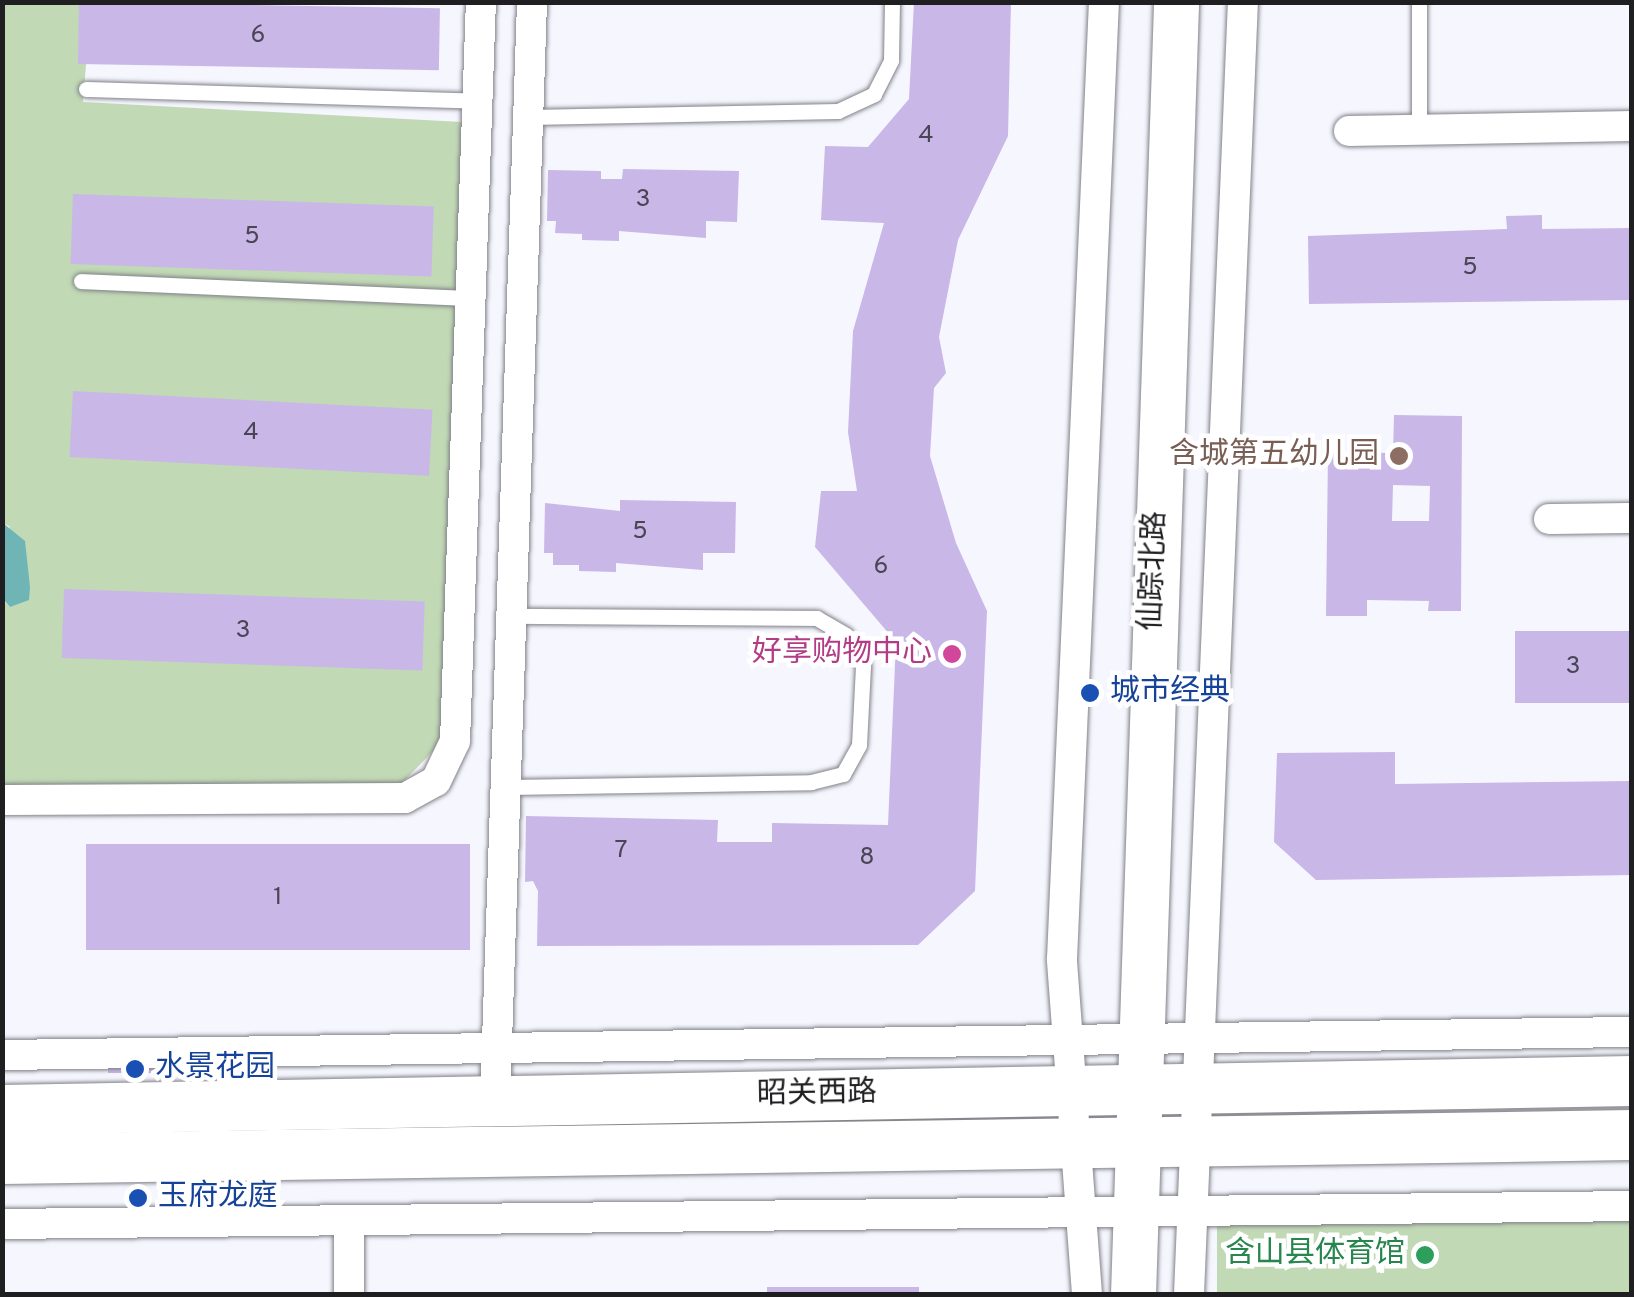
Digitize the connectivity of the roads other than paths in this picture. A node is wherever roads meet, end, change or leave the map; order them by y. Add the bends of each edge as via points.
1 (481, 2) edge
2 (532, 2) edge
3 (892, 2) edge
4 (1104, 2) edge
5 (1176, 2) edge
6 (1243, 2) edge
7 (1420, 2) edge
8 (86, 89) dead end
9 (480, 102) junction
10 (529, 118) junction
11 (1632, 126) edge
12 (1419, 129) junction
13 (1348, 130) dead end
14 (81, 281) dead end
15 (472, 298) junction
16 (1632, 518) edge
17 (1549, 519) dead end
18 (514, 616) junction
19 (508, 787) junction
20 (2, 800) edge
21 (1632, 1032) edge
22 (1199, 1038) junction
23 (1137, 1039) junction
24 (1068, 1040) junction
25 (498, 1048) junction
26 (2, 1055) edge
27 (1632, 1081) edge
28 (1197, 1087) junction
29 (1135, 1088) junction
30 (1072, 1090) junction
31 (495, 1102) junction
32 (2, 1110) edge
33 (1632, 1135) edge
34 (1134, 1140) junction
35 (1195, 1140) junction
36 (1077, 1142) junction
37 (2, 1159) edge
38 (1632, 1206) edge
39 (1192, 1211) junction
40 (1134, 1212) junction
41 (1082, 1213) junction
42 (350, 1220) junction
43 (2, 1224) edge
44 (349, 1294) edge
45 (1087, 1294) edge
46 (1133, 1294) edge
47 (1188, 1294) edge

1 - 9 street
2 - 10 street
3 - 10 lane via 891,60 874,94 838,111
4 - 24 street via 1062,958
5 - 23 main road, 仙踪北路
6 - 22 street
7 - 12 lane
8 - 9 lane
9 - 15 street
10 - 18 street
11 - 12 street
12 - 13 street
14 - 15 lane
15 - 20 street via 455,741 436,781 406,798
16 - 17 street
18 - 19 street
18 - 19 lane via 817,618 846,635 863,665 859,746 842,774 811,782
19 - 25 street
21 - 22 street
22 - 23 street
22 - 28 street
23 - 24 street
23 - 29 main road, 仙踪北路
24 - 25 street
24 - 30 street
25 - 26 street
25 - 31 street
27 - 28 main road, 昭关西路
28 - 29 main road, 昭关西路
28 - 35 street
29 - 30 main road, 昭关西路
29 - 34 main road, 仙踪北路
30 - 31 main road, 昭关西路
30 - 36 street
31 - 32 main road, 昭关西路
33 - 35 main road, 昭关西路
34 - 35 main road, 昭关西路
34 - 36 main road, 昭关西路
34 - 40 main road, 仙踪北路
35 - 39 street
36 - 37 main road, 昭关西路
36 - 41 street
38 - 39 street
39 - 40 street
39 - 47 street
40 - 41 street
40 - 46 main road, 仙踪北路
41 - 42 street
41 - 45 street
42 - 43 street
42 - 44 street

